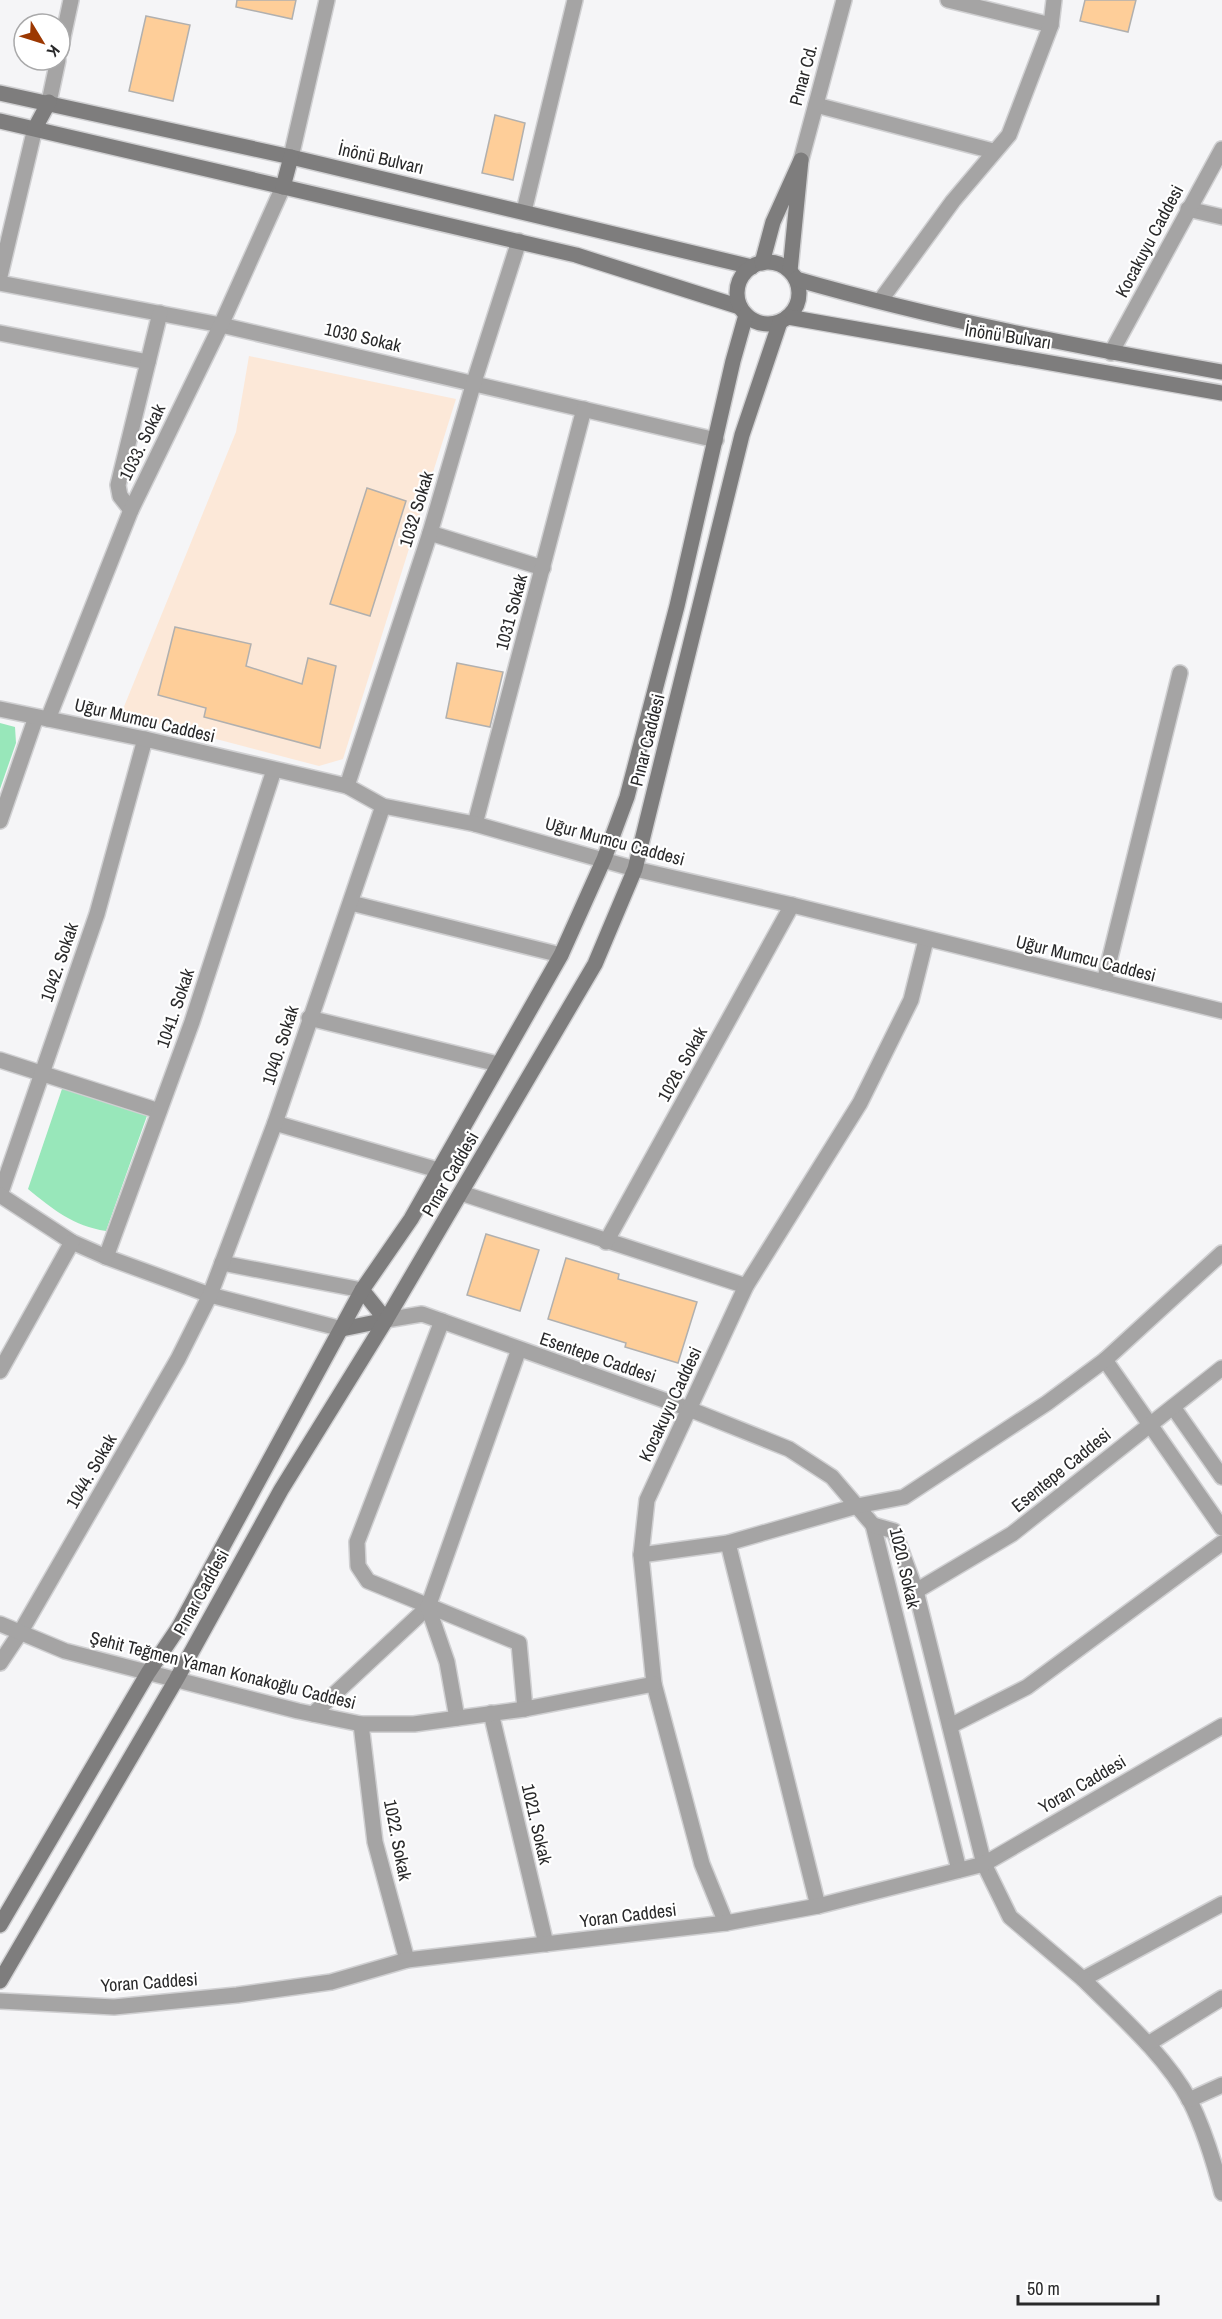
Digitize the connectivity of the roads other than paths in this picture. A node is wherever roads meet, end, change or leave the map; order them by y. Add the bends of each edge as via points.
1 (327, 0) edge
2 (575, 0) edge
3 (844, 0) edge
4 (948, 0) edge
5 (1054, 0) edge
6 (1051, 25) junction
7 (55, 72) edge
8 (0, 93) edge
9 (49, 102) junction
10 (816, 105) junction
11 (0, 121) edge
12 (35, 128) junction
13 (1222, 149) edge
14 (993, 152) junction
15 (291, 157) junction
16 (801, 160) junction
17 (283, 187) junction
18 (1188, 209) junction
19 (524, 211) junction
20 (1222, 217) edge
21 (519, 241) junction
22 (757, 265) junction
23 (793, 275) junction
24 (0, 276) edge
25 (0, 282) edge
26 (880, 301) junction
27 (743, 311) junction
28 (160, 313) junction
29 (784, 320) junction
30 (220, 325) junction
31 (0, 333) edge
32 (1111, 353) junction
33 (148, 362) junction
34 (1222, 372) edge
35 (474, 382) junction
36 (1222, 393) edge
37 (584, 409) junction
38 (716, 440) junction
39 (131, 510) junction
40 (430, 533) junction
41 (543, 568) junction
42 (1180, 673) dead end
43 (0, 710) edge
44 (42, 718) junction
45 (145, 739) junction
46 (274, 770) junction
47 (347, 786) junction
48 (383, 806) junction
49 (0, 821) edge
50 (475, 824) junction
51 (604, 859) junction
52 (635, 869) junction
53 (351, 903) junction
54 (792, 904) junction
55 (926, 940) junction
56 (561, 955) junction
57 (1104, 982) junction
58 (1222, 1011) edge
59 (309, 1018) junction
60 (0, 1060) edge
61 (498, 1064) junction
62 (40, 1075) junction
63 (159, 1111) junction
64 (275, 1123) junction
65 (438, 1170) junction
66 (461, 1193) junction
67 (0, 1195) edge
68 (72, 1242) junction
69 (606, 1242) junction
70 (1222, 1253) edge
71 (106, 1257) junction
72 (222, 1263) junction
73 (746, 1286) junction
74 (362, 1290) junction
75 (210, 1295) junction
76 (386, 1320) junction
77 (442, 1321) junction
78 (342, 1329) junction
79 (519, 1349) junction
80 (1105, 1360) junction
81 (1222, 1368) edge
82 (0, 1371) edge
83 (1173, 1407) junction
84 (689, 1409) junction
85 (1150, 1424) junction
86 (1222, 1477) edge
87 (857, 1506) junction
88 (873, 1525) junction
89 (1222, 1528) edge
90 (728, 1543) junction
91 (1222, 1543) edge
92 (641, 1555) junction
93 (916, 1591) junction
94 (428, 1607) junction
95 (0, 1624) edge
96 (20, 1633) junction
97 (0, 1663) edge
98 (148, 1673) junction
99 (176, 1680) junction
100 (654, 1684) junction
101 (525, 1708) junction
102 (491, 1713) junction
103 (313, 1714) junction
104 (458, 1718) junction
105 (361, 1725) junction
106 (950, 1726) junction
107 (1222, 1726) edge
108 (984, 1864) junction
109 (959, 1870) junction
110 (1222, 1904) edge
111 (818, 1906) junction
112 (726, 1923) junction
113 (0, 1925) edge
114 (546, 1944) junction
115 (407, 1960) junction
116 (1083, 1979) junction
117 (0, 1981) edge
118 (1222, 1998) edge
119 (0, 2001) edge
120 (1149, 2044) junction
121 (1222, 2085) edge
122 (1189, 2100) junction
123 (1222, 2193) edge

1 - 15 street
2 - 19 street
3 - 10 street, Pınar Cd.
4 - 6 street
5 - 6 street
6 - 14 street via 1009,135
7 - 9 street
8 - 9 main road, İnönü Bulvarı
9 - 12 main road
9 - 15 main road, İnönü Bulvarı
10 - 14 street
10 - 16 street, Pınar Cd.
11 - 12 main road
12 - 17 main road
12 - 24 street
13 - 18 street, Kocakuyu Caddesi
14 - 26 street
15 - 17 main road
15 - 19 main road, İnönü Bulvarı
16 - 22 main road
16 - 23 main road
17 - 21 main road
17 - 30 street, 1033. Sokak
18 - 20 street
18 - 32 street, Kocakuyu Caddesi
19 - 22 main road, İnönü Bulvarı
21 - 27 main road via 576,255
21 - 35 street, 1032 Sokak
22 - 23 main road via 782,265
22 - 27 main road via 740,280 737,289
23 - 26 main road, İnönü Bulvarı
23 - 29 main road via 799,300
25 - 28 street, 1030 Sokak
26 - 32 main road, İnönü Bulvarı
27 - 29 main road via 762,324
27 - 38 main road, Pınar Caddesi
28 - 30 street, 1030 Sokak
28 - 33 street
29 - 36 main road, İnönü Bulvarı
29 - 52 main road, Pınar Caddesi via 742,435
30 - 35 street, 1030 Sokak
30 - 39 street, 1033. Sokak
31 - 33 street
32 - 34 main road, İnönü Bulvarı
33 - 39 street via 118,485 120,496
35 - 37 street, 1030 Sokak
35 - 40 street, 1032 Sokak
37 - 38 street, 1030 Sokak
37 - 41 street, 1031 Sokak
38 - 51 main road, Pınar Caddesi via 630,786
39 - 44 street, 1033. Sokak
40 - 41 street
40 - 47 street, 1032 Sokak
41 - 50 street, 1031 Sokak
42 - 57 street
43 - 44 street, Uğur Mumcu Caddesi
44 - 45 street, Uğur Mumcu Caddesi
44 - 49 street, 1033. Sokak
45 - 46 street, Uğur Mumcu Caddesi
45 - 62 street, 1042. Sokak via 97,914
46 - 47 street, Uğur Mumcu Caddesi
46 - 63 street, 1041. Sokak
47 - 48 street, Uğur Mumcu Caddesi
48 - 50 street, Uğur Mumcu Caddesi
48 - 53 street, 1040. Sokak
50 - 51 street, Uğur Mumcu Caddesi
51 - 52 street, Uğur Mumcu Caddesi
51 - 56 main road, Pınar Caddesi
52 - 54 street, Uğur Mumcu Caddesi
52 - 66 main road, Pınar Caddesi via 595,964
53 - 56 street
53 - 59 street, 1040. Sokak
54 - 55 street, Uğur Mumcu Caddesi
54 - 69 street, 1026. Sokak
55 - 57 street, Uğur Mumcu Caddesi
55 - 73 street, Kocakuyu Caddesi via 911,1000 860,1103
56 - 61 main road, Pınar Caddesi
57 - 58 street, Uğur Mumcu Caddesi
59 - 61 street
59 - 64 street, 1040. Sokak
60 - 62 street
61 - 65 main road, Pınar Caddesi
62 - 63 street
62 - 67 street, 1042. Sokak
63 - 71 street, 1041. Sokak
64 - 65 street
64 - 72 street, 1040. Sokak
65 - 74 main road, Pınar Caddesi via 411,1219
66 - 69 street
66 - 76 main road, Pınar Caddesi
67 - 68 street
68 - 71 street
68 - 82 street
69 - 73 street
70 - 80 street
71 - 75 street
72 - 74 street
72 - 75 street, 1040. Sokak
73 - 84 street, Kocakuyu Caddesi
74 - 76 main road
74 - 78 main road, Pınar Caddesi
75 - 78 street
75 - 96 street, 1044. Sokak via 178,1359
76 - 77 street, Esentepe Caddesi via 422,1314
76 - 78 main road
76 - 99 main road, Pınar Caddesi via 281,1490
77 - 79 street, Esentepe Caddesi
77 - 94 street via 357,1542 358,1566 369,1581
78 - 98 main road, Pınar Caddesi via 179,1627
79 - 84 street, Esentepe Caddesi
79 - 94 street
80 - 85 street
80 - 87 street via 904,1497
81 - 83 street, Esentepe Caddesi
83 - 85 street, Esentepe Caddesi
83 - 86 street
84 - 87 street, Esentepe Caddesi via 789,1449 832,1477
84 - 92 street, Kocakuyu Caddesi via 647,1500
85 - 89 street
85 - 93 street, Esentepe Caddesi via 1012,1534
87 - 88 street, Esentepe Caddesi
87 - 90 street
88 - 93 street, 1020. Sokak via 894,1532
88 - 109 street, 1020. Sokak
90 - 92 street
90 - 111 street
91 - 106 street via 1027,1687
92 - 100 street, Kocakuyu Caddesi
93 - 106 street, 1020. Sokak
94 - 101 street via 519,1643
94 - 103 street
94 - 104 street via 447,1662
95 - 96 street, Şehit Teğmen Yaman Konakoğlu Caddesi
96 - 97 street, 1044. Sokak
96 - 98 street, Şehit Teğmen Yaman Konakoğlu Caddesi via 65,1651
98 - 99 street, Şehit Teğmen Yaman Konakoğlu Caddesi
98 - 113 main road, Pınar Caddesi
99 - 103 street, Şehit Teğmen Yaman Konakoğlu Caddesi
99 - 117 main road, Pınar Caddesi
100 - 101 street, Şehit Teğmen Yaman Konakoğlu Caddesi
100 - 112 street, Kocakuyu Caddesi via 702,1864
101 - 102 street, Şehit Teğmen Yaman Konakoğlu Caddesi
102 - 104 street, Şehit Teğmen Yaman Konakoğlu Caddesi
102 - 114 street, 1021. Sokak
103 - 105 street, Şehit Teğmen Yaman Konakoğlu Caddesi
104 - 105 street, Şehit Teğmen Yaman Konakoğlu Caddesi
105 - 115 street, 1022. Sokak via 375,1842
106 - 108 street, 1020. Sokak
107 - 108 street, Yoran Caddesi
108 - 109 street, Yoran Caddesi
108 - 116 street, 1020. Sokak via 1010,1917
109 - 111 street, Yoran Caddesi
110 - 116 street
111 - 112 street, Yoran Caddesi
112 - 114 street, Yoran Caddesi
114 - 115 street, Yoran Caddesi
115 - 119 street, Yoran Caddesi via 331,1982 237,1995 114,2007
116 - 120 street, 1020. Sokak
118 - 120 street
120 - 122 street, 1020. Sokak
121 - 122 street
122 - 123 street, 1020. Sokak

